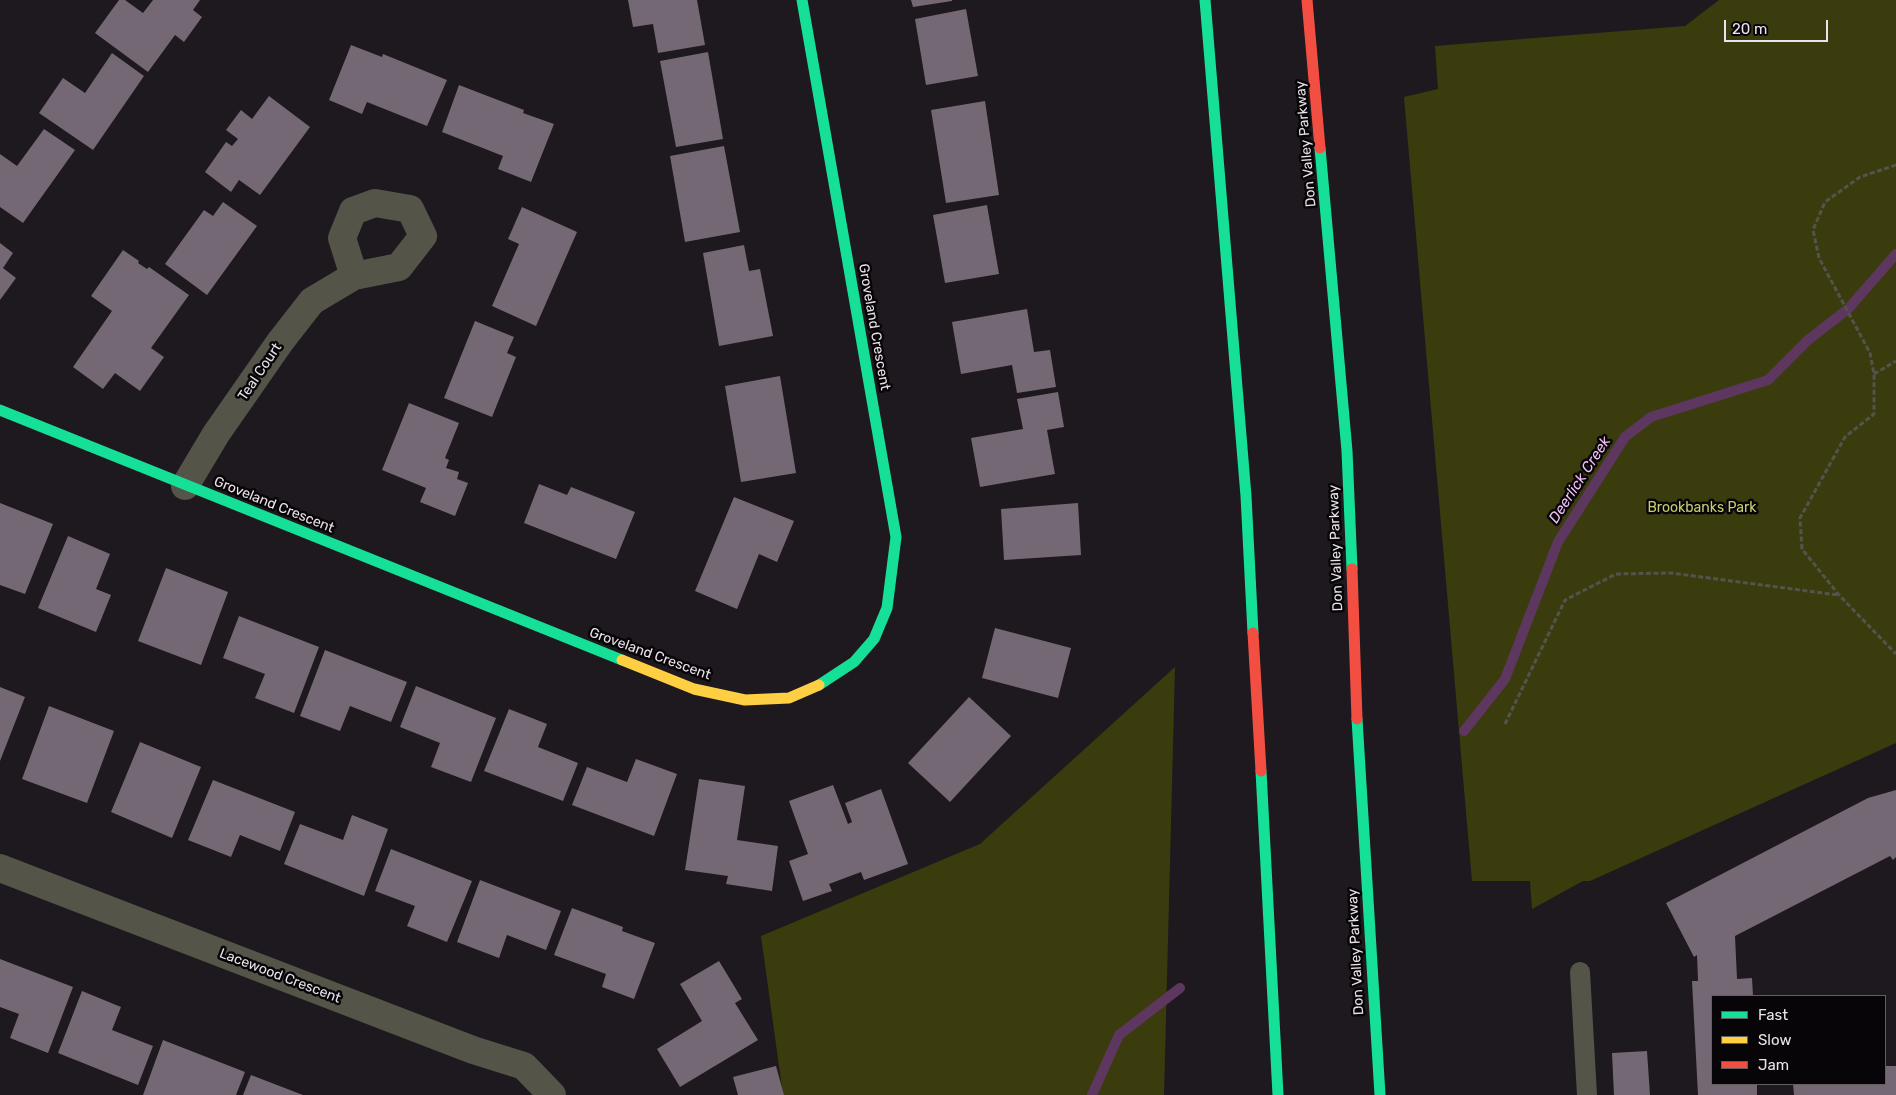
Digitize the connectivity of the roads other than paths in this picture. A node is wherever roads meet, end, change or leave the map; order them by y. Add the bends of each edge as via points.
1 (802, 0) edge
2 (1205, 0) edge
3 (1308, 0) edge
4 (354, 276) dead end
5 (0, 410) edge
6 (185, 486) junction
7 (0, 868) edge
8 (1580, 972) dead end
9 (552, 1095) edge
10 (1278, 1095) edge
11 (1380, 1095) edge
12 (1587, 1095) edge

1 - 6 main road, Groveland Crescent via 896,537 887,608 874,639 854,662 822,684 789,698 745,700 694,689
2 - 10 main road via 1246,496
3 - 11 main road, Don Valley Parkway via 1347,451 1358,738
4 - 6 street, Teal Court via 312,301 216,434
5 - 6 main road, Groveland Crescent
7 - 9 street, Lacewood Crescent via 473,1050 524,1066
8 - 12 lane

